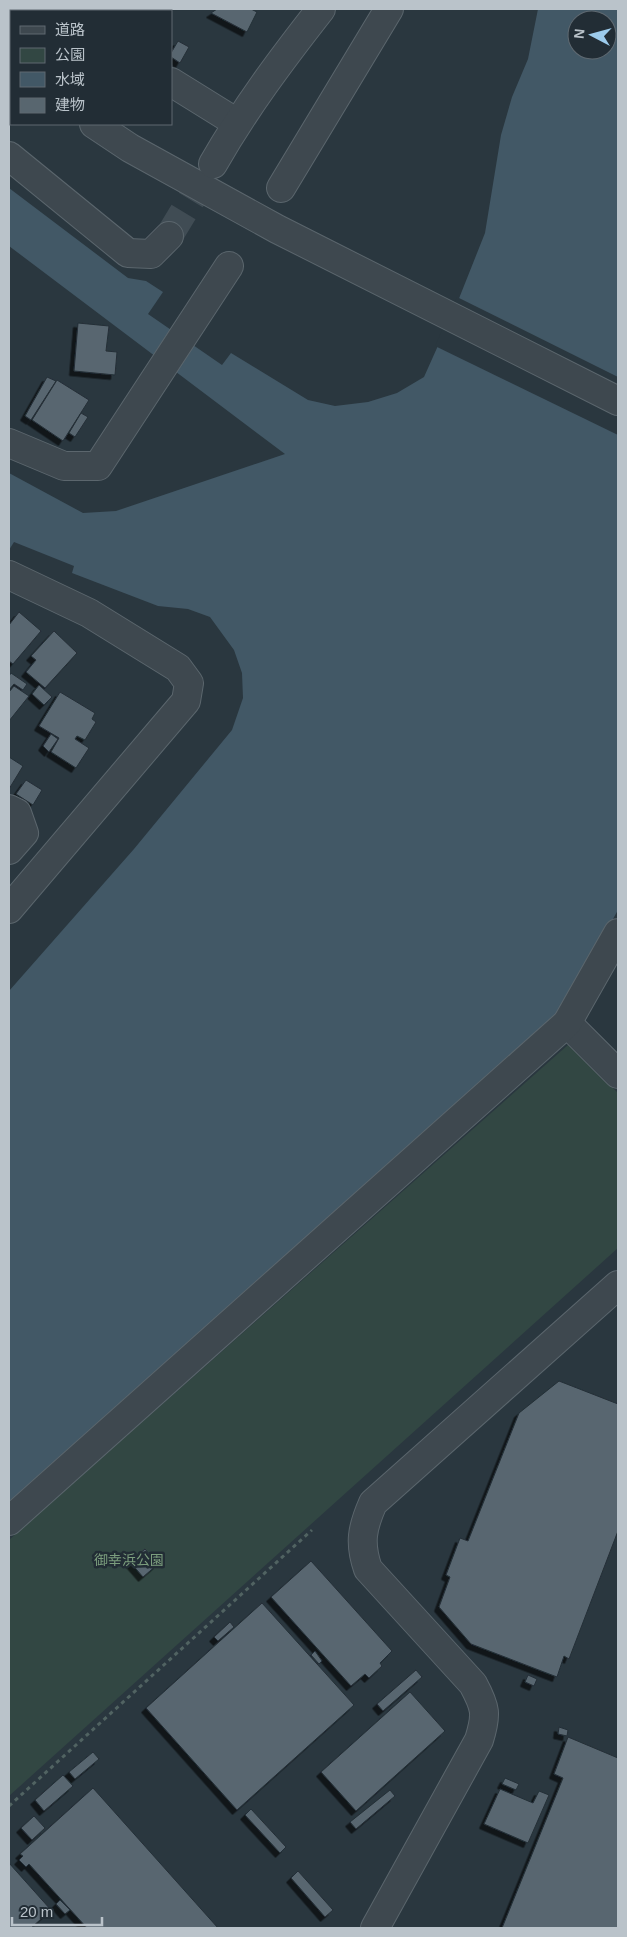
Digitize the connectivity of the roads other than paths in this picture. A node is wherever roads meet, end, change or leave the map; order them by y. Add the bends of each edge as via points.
1 (321, 9) edge
2 (389, 9) edge
3 (172, 83) edge
4 (237, 123) junction
5 (96, 125) edge
6 (9, 156) edge
7 (213, 164) tunnel mouth
8 (281, 188) dead end
9 (169, 236) tunnel mouth
10 (229, 266) dead end
11 (618, 401) edge
12 (9, 442) edge
13 (9, 575) edge
14 (9, 810) edge
15 (9, 850) edge
16 (9, 909) edge
17 (618, 933) edge
18 (567, 1023) junction
19 (618, 1074) edge
20 (618, 1285) edge
21 (9, 1521) edge
22 (374, 1928) edge

1 - 4 street via 275,66
2 - 8 street
3 - 4 street
4 - 7 street
5 - 11 street via 130,148 277,229
6 - 9 street via 128,253 151,254
10 - 12 street via 98,466 64,466
13 - 16 street via 89,613 178,668 189,683 186,701
14 - 15 street via 17,813 24,833
17 - 18 street
18 - 19 street
18 - 21 street
20 - 22 street via 373,1503 366,1519 362,1553 368,1570 473,1684 484,1703 485,1722 479,1740

